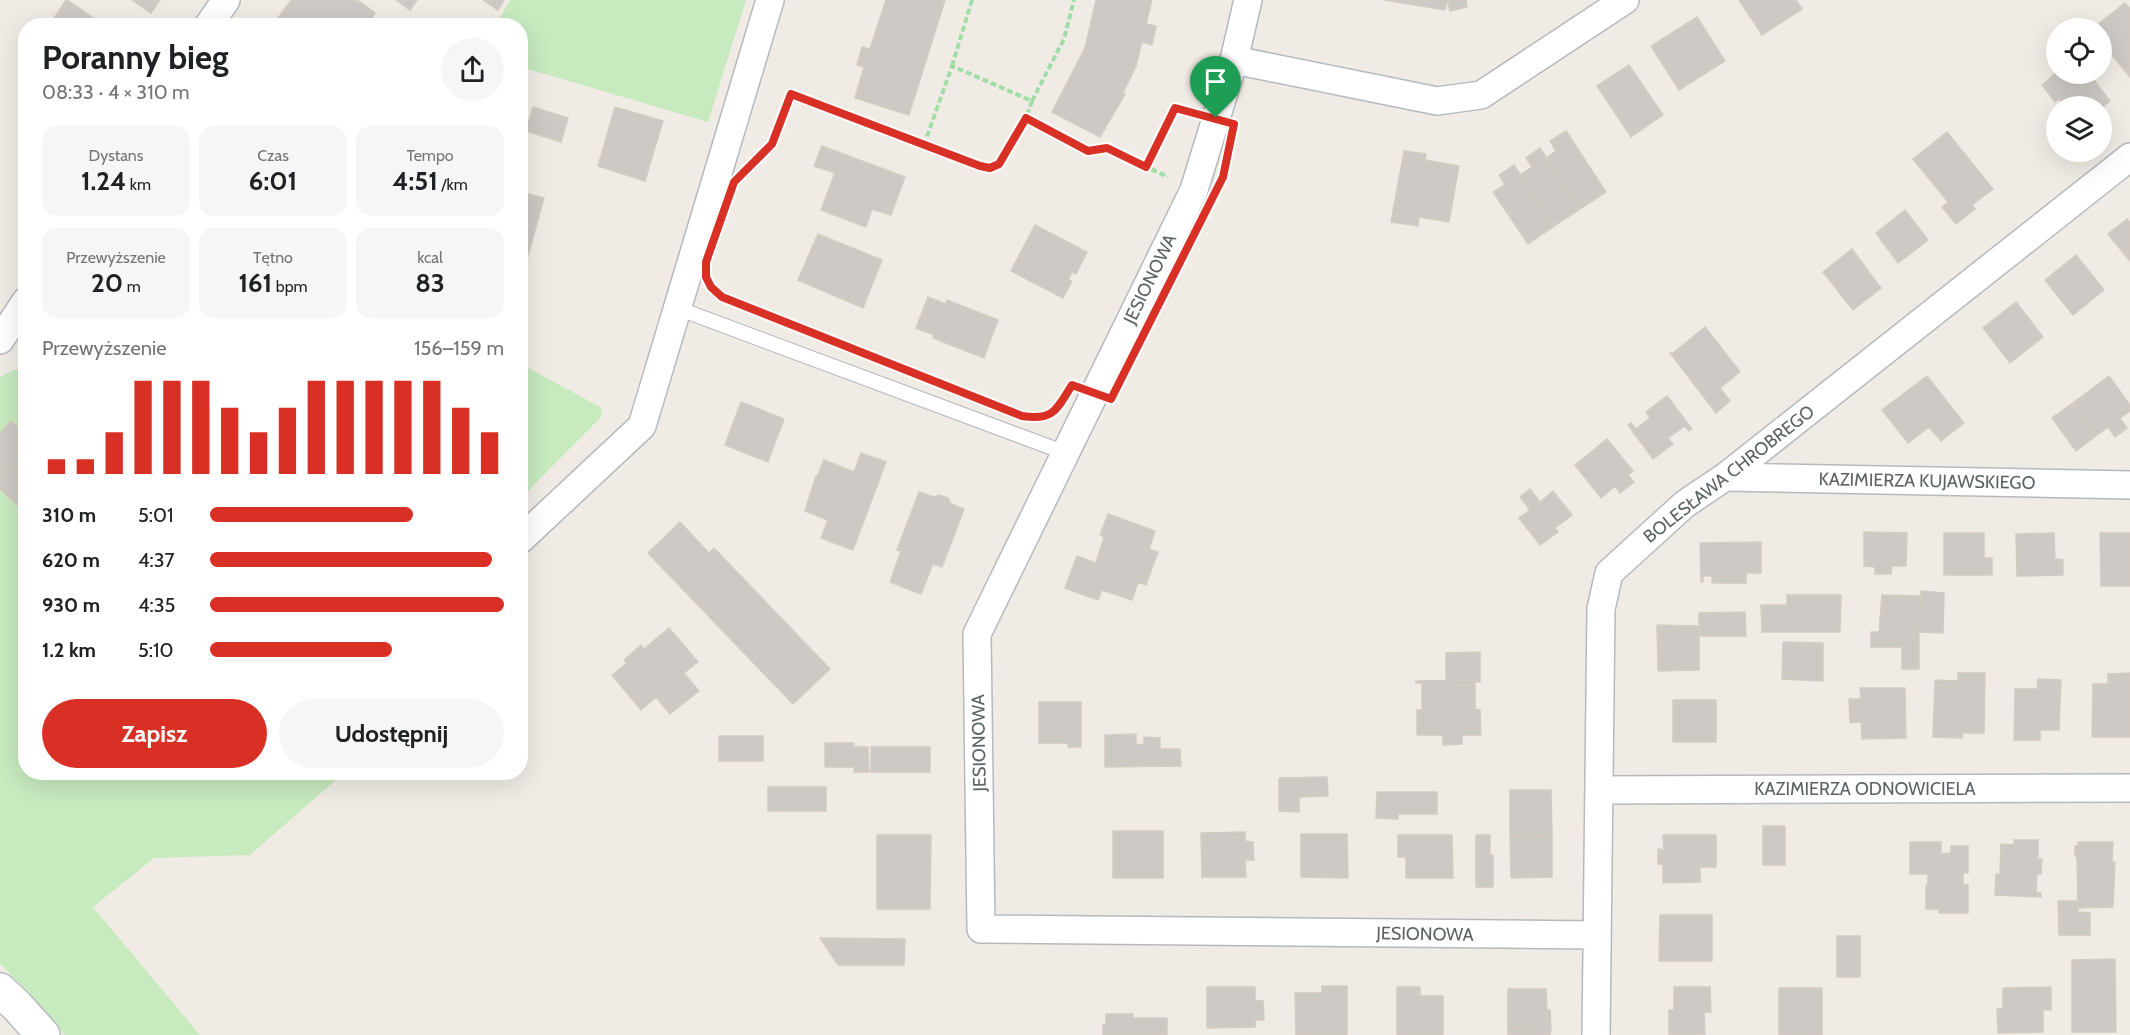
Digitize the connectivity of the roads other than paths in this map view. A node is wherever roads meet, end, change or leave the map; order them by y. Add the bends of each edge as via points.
1 (226, 0) edge
2 (770, 0) edge
3 (1248, 0) edge
4 (1625, 0) edge
5 (214, 18) edge
6 (1234, 60) junction
7 (2130, 157) edge
8 (677, 308) junction
9 (18, 320) edge
10 (12, 334) edge
11 (1066, 453) junction
12 (1725, 477) junction
13 (2130, 485) edge
14 (528, 533) edge
15 (2130, 788) edge
16 (1600, 790) junction
17 (1596, 935) junction
18 (0, 990) edge
19 (43, 1035) edge
20 (1596, 1035) edge

1 - 5 street
2 - 8 street
3 - 6 street, JESIONOWA
4 - 6 street via 1481,95 1437,101
6 - 11 street, JESIONOWA via 1194,190
7 - 12 street, BOLESŁAWA CHROBREGO
8 - 11 lane
8 - 14 street via 642,426
9 - 10 street
11 - 17 street, JESIONOWA via 977,634 981,929
12 - 13 street, KAZIMIERZA KUJAWSKIEGO
12 - 16 street, BOLESŁAWA CHROBREGO via 1685,504 1609,573 1601,609
15 - 16 street, KAZIMIERZA ODNOWICIELA
16 - 17 street, BOLESŁAWA CHROBREGO
17 - 20 street, BOLESŁAWA CHROBREGO
18 - 19 street

